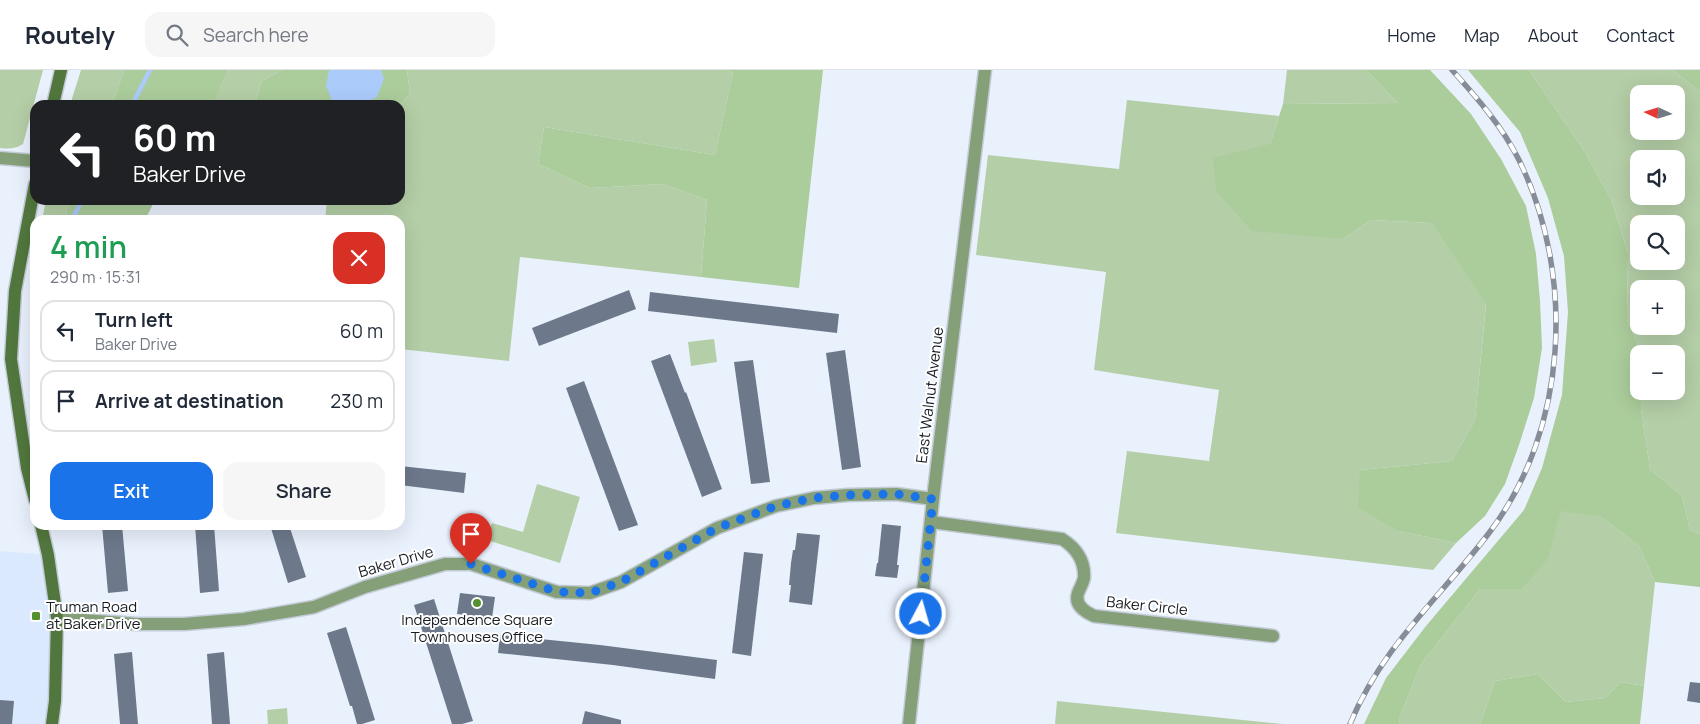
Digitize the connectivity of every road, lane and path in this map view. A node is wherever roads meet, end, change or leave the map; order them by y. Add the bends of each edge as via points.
1 (61, 70) edge
2 (985, 70) edge
3 (54, 100) edge
4 (0, 158) edge
5 (30, 161) edge
6 (31, 205) edge
7 (30, 480) edge
8 (933, 499) junction
9 (931, 522) junction
10 (42, 530) edge
11 (57, 618) junction
12 (1273, 636) dead end
13 (52, 724) edge
14 (909, 724) edge

1 - 3 main road
2 - 8 street, East Walnut Avenue
4 - 5 street
6 - 7 main road via 15,291 11,359
8 - 9 street, East Walnut Avenue
8 - 11 street, Baker Drive via 896,494 848,495 776,506 717,528 621,582 590,593 558,592 471,564 458,563 365,587 314,607 244,619 136,624
9 - 12 street, Baker Circle via 1062,538 1073,546 1082,561 1084,579 1078,602 1084,611 1094,616
9 - 14 street, East Walnut Avenue
10 - 11 main road
11 - 13 main road

